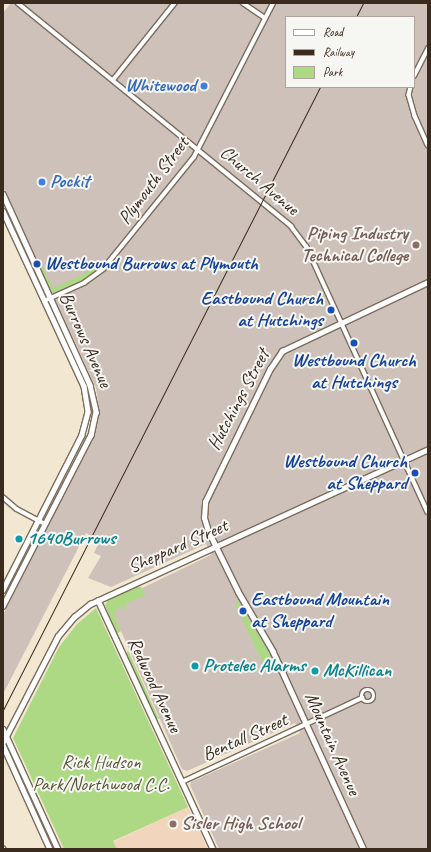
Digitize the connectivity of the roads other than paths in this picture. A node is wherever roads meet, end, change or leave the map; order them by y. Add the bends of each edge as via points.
1 (18, 3) edge
2 (175, 3) edge
3 (243, 3) edge
4 (273, 3) edge
5 (265, 18) junction
6 (428, 48) edge
7 (415, 74) edge
8 (113, 80) junction
9 (411, 88) edge
10 (428, 145) edge
11 (198, 149) junction
12 (3, 194) edge
13 (5, 203) edge
14 (3, 211) edge
15 (428, 282) edge
16 (51, 299) junction
17 (44, 302) junction
18 (341, 322) junction
19 (428, 449) edge
20 (404, 460) junction
21 (3, 497) edge
22 (428, 512) edge
23 (39, 521) junction
24 (45, 524) junction
25 (216, 547) junction
26 (3, 590) edge
27 (98, 600) junction
28 (3, 606) edge
29 (362, 698) dead end
30 (307, 725) junction
31 (3, 729) edge
32 (6, 736) junction
33 (3, 742) edge
34 (3, 745) edge
35 (182, 782) junction
36 (50, 849) edge
37 (58, 849) edge
38 (213, 849) edge
39 (363, 849) edge

1 - 8 street, Church Avenue
2 - 8 street
3 - 5 street
4 - 5 street, Plymouth Street
5 - 11 street, Plymouth Street
6 - 7 street
8 - 11 street, Church Avenue
9 - 10 street via 409,95 415,116
11 - 16 street, Plymouth Street via 103,269
11 - 18 street, Church Avenue via 291,226 307,248
12 - 13 street, Burrows Avenue
13 - 16 street, Burrows Avenue
14 - 17 street, Burrows Avenue
15 - 18 street, Hutchings Street
16 - 17 street, Plymouth Street
16 - 24 street, Burrows Avenue via 90,385 96,412 91,435
17 - 23 street, Burrows Avenue via 84,386 88,412 82,435
18 - 20 street, Church Avenue
18 - 25 street, Hutchings Street via 290,346 273,364 207,494 204,518
19 - 20 street, Sheppard Street
20 - 22 street, Church Avenue
20 - 25 street, Sheppard Street
21 - 23 street via 17,509
23 - 24 street
23 - 26 street, Burrows Avenue
24 - 28 street, Burrows Avenue
25 - 27 street, Sheppard Street
25 - 30 street, Mountain Avenue via 273,652
27 - 32 street, Sheppard Street via 82,609 58,636
27 - 35 street, Redwood Avenue
29 - 30 street, Bentall Street
30 - 35 street, Bentall Street
30 - 39 street, Mountain Avenue
31 - 32 street
32 - 33 street, Sheppard Street
32 - 37 street
34 - 36 street
35 - 38 street, Redwood Avenue

